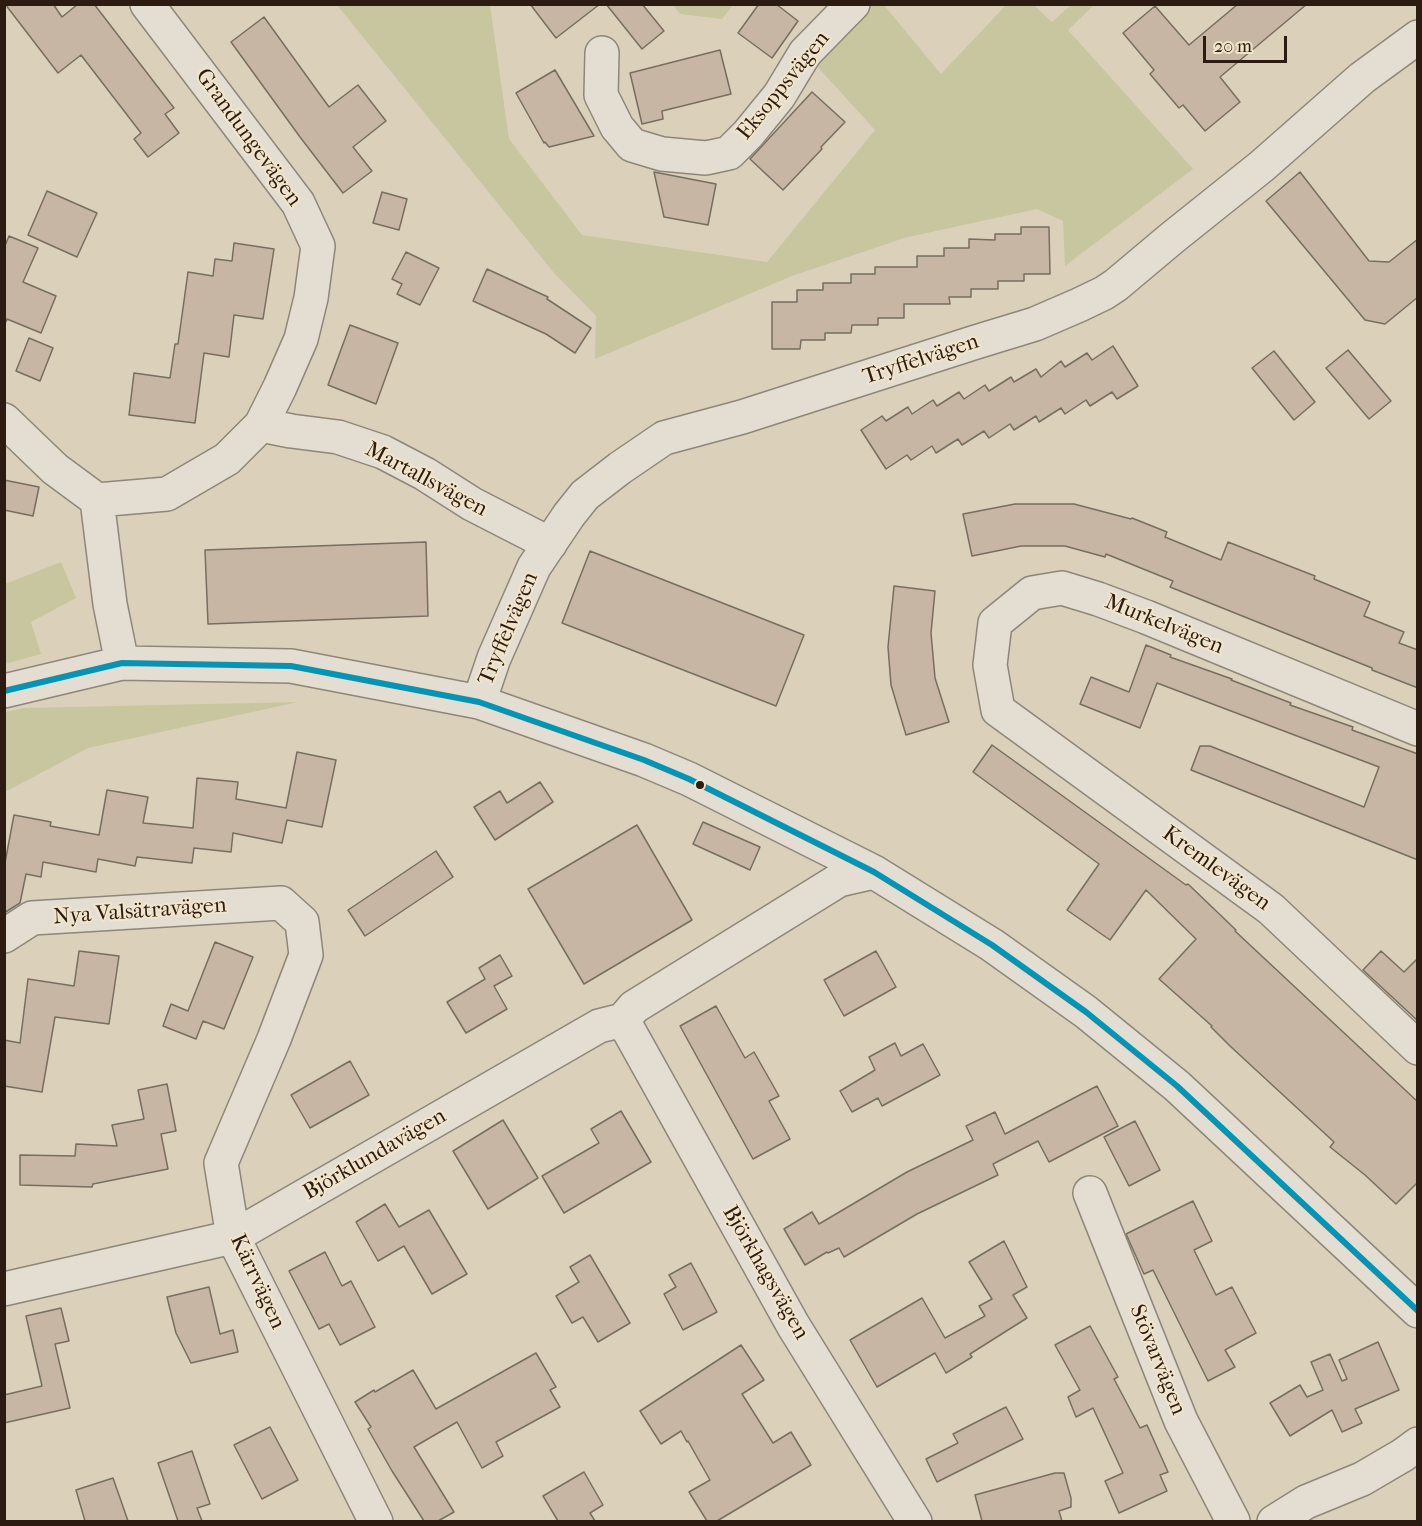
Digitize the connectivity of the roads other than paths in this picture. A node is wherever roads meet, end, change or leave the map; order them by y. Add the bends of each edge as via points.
1 (147, 4) edge
2 (853, 4) edge
3 (1418, 37) edge
4 (602, 53) dead end
5 (4, 420) edge
6 (261, 425) junction
7 (97, 500) junction
8 (550, 544) junction
9 (122, 663) junction
10 (4, 691) edge
11 (478, 702) junction
12 (998, 710) joint
13 (1418, 729) edge
14 (874, 872) junction
15 (281, 903) joint
16 (4, 936) edge
17 (623, 1020) junction
18 (1418, 1048) edge
19 (1090, 1193) dead end
20 (233, 1237) junction
21 (4, 1289) edge
22 (1418, 1311) edge
23 (1418, 1444) edge
24 (376, 1521) edge
25 (915, 1521) edge
26 (1233, 1521) edge
27 (1274, 1521) edge

1 - 6 street, Grandungevägen via 298,203 318,246 301,339
2 - 4 street, Eksoppsvägen via 805,54 779,96 729,153 706,158 662,154 632,146 617,128 601,95
3 - 8 street, Tryffelvägen via 1362,78 1262,166 1110,289 1035,324 664,438 585,495
5 - 7 street via 55,469
6 - 7 street, Grandungevägen via 227,459 167,494
6 - 8 street, Martallsvägen via 338,437 383,452
7 - 9 street
8 - 11 street, Tryffelvägen via 534,567
9 - 10 street
9 - 11 street via 291,666
11 - 14 street via 689,779
12 - 13 street, Murkelvägen via 990,665 994,624 1032,593 1062,588 1146,617
12 - 18 street, Kremlevägen via 1271,909
14 - 17 street, Björklundavägen via 839,880 633,1007
14 - 22 street via 992,945 1086,1012 1177,1086
15 - 16 street, Nya Valsätravägen via 32,918
15 - 20 street, Kärrvägen via 302,922 306,955 221,1163
17 - 20 street, Björklundavägen via 599,1026
17 - 25 street, Björkhagsvägen via 793,1325
19 - 26 street, Stövarvägen via 1181,1421
20 - 21 street, Björklundavägen
20 - 24 street, Kärrvägen
23 - 27 street via 1362,1479 1306,1502

